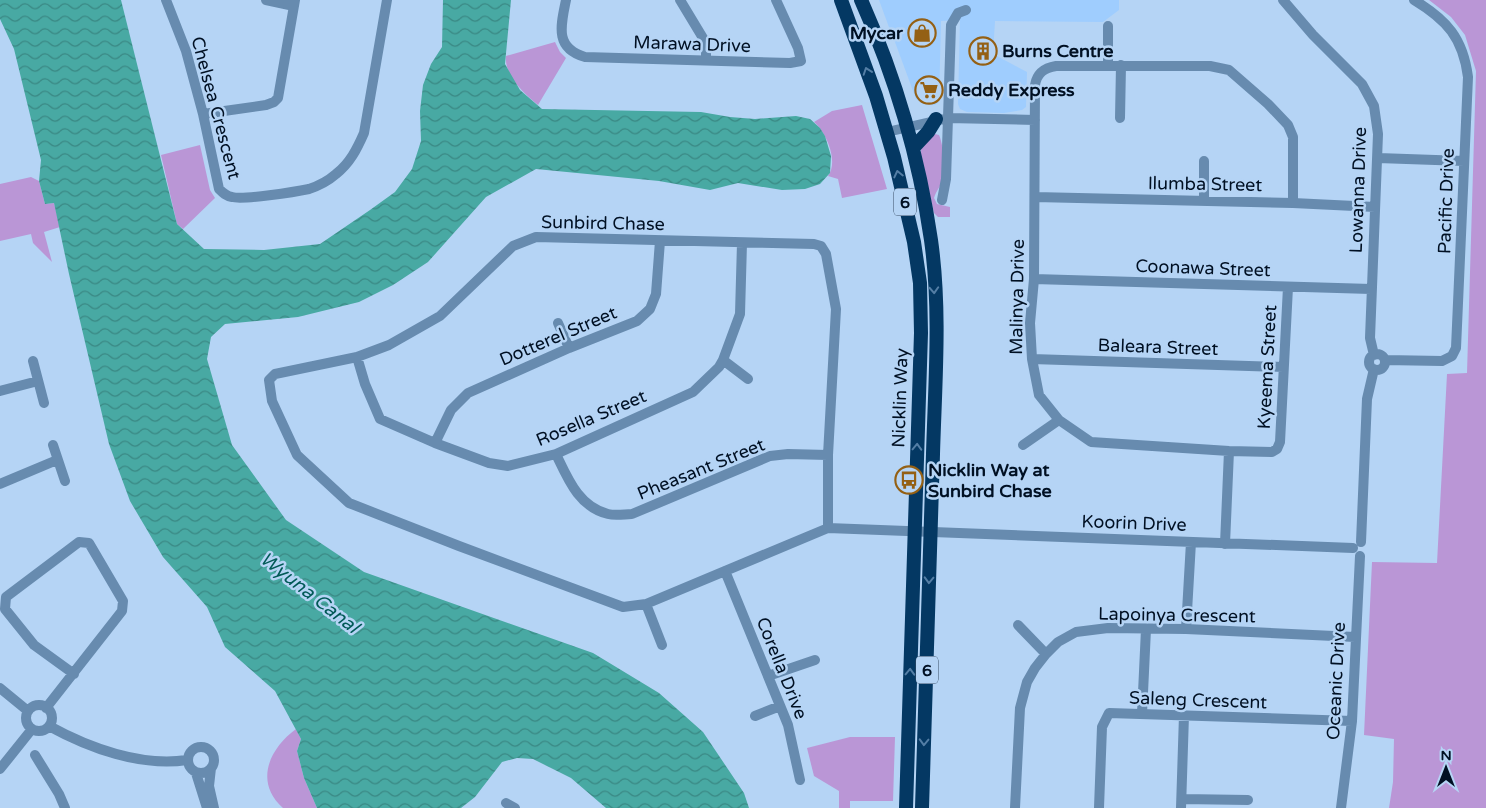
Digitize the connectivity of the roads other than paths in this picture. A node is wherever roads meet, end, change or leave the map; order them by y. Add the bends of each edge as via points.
1 (166, 0) edge
2 (266, 0) edge
3 (387, 0) edge
4 (566, 0) edge
5 (680, 0) edge
6 (776, 0) edge
7 (840, 0) edge
8 (861, 0) edge
9 (1283, 0) edge
10 (1414, 0) edge
11 (295, 3) edge
12 (966, 10) dead end
13 (1108, 26) dead end
14 (706, 60) junction
15 (1108, 65) junction
16 (1121, 65) junction
17 (203, 114) junction
18 (1120, 118) dead end
19 (942, 119) junction
20 (1035, 120) junction
21 (906, 127) junction
22 (887, 132) junction
23 (912, 148) junction
24 (1378, 158) junction
25 (1204, 161) dead end
26 (1464, 161) junction
27 (1035, 197) junction
28 (942, 200) dead end
29 (1204, 201) junction
30 (1292, 203) junction
31 (1375, 207) junction
32 (660, 241) junction
33 (742, 243) junction
34 (1034, 279) junction
35 (1288, 287) junction
36 (1371, 289) junction
37 (558, 323) dead end
38 (569, 348) junction
39 (1374, 355) junction
40 (357, 357) junction
41 (1032, 359) junction
42 (33, 360) dead end
43 (723, 360) junction
44 (1385, 360) junction
45 (1283, 367) junction
46 (1374, 369) junction
47 (748, 379) dead end
48 (38, 381) junction
49 (0, 391) edge
50 (44, 403) dead end
51 (1059, 420) junction
52 (435, 443) junction
53 (53, 445) dead end
54 (1023, 445) dead end
55 (1278, 449) joint
56 (1229, 451) junction
57 (556, 454) junction
58 (828, 456) junction
59 (57, 460) junction
60 (65, 481) dead end
61 (0, 484) edge
62 (828, 528) junction
63 (914, 531) junction
64 (931, 531) junction
65 (1191, 542) junction
66 (1225, 544) junction
67 (1358, 549) junction
68 (725, 571) junction
69 (3, 595) edge
70 (646, 604) junction
71 (1018, 625) dead end
72 (1146, 629) junction
73 (1186, 629) junction
74 (1355, 637) junction
75 (662, 645) dead end
76 (1046, 654) junction
77 (815, 660) dead end
78 (74, 674) junction
79 (768, 676) junction
80 (0, 688) edge
81 (780, 706) junction
82 (46, 708) junction
83 (28, 711) junction
84 (1142, 714) junction
85 (755, 716) dead end
86 (1184, 716) junction
87 (1352, 721) junction
88 (49, 726) junction
89 (32, 729) junction
90 (35, 755) dead end
91 (187, 760) junction
92 (211, 768) junction
93 (0, 769) edge
94 (196, 773) junction
95 (800, 780) dead end
96 (1248, 800) dead end
97 (1182, 803) edge
98 (64, 806) edge
99 (52, 808) edge
100 (207, 808) edge
101 (214, 808) edge
102 (906, 808) edge
103 (922, 808) edge
104 (1015, 808) edge
105 (1099, 808) edge
106 (1341, 808) edge

1 - 17 street, Chelsea Crescent via 186,51
2 - 11 street
3 - 17 street, Chelsea Crescent via 364,133 348,163 324,182 309,189 250,197 226,195 219,189
4 - 14 street, Marawa Drive via 560,28 567,48 575,54 585,57
5 - 14 street via 706,43
6 - 14 street, Marawa Drive via 801,61
22 -> 7 highway, Nicklin Way / 6
8 - 21 highway, Nicklin Way / 6 via 892,78
9 - 24 street, Lowanna Drive via 1362,84 1378,121
10 - 26 street, Pacific Drive via 1442,19 1453,31 1463,52 1468,77
11 - 17 street via 278,98 266,106
12 - 19 street via 958,14 951,25
13 - 15 street
15 - 16 street, Malinya Drive
15 - 20 street, Malinya Drive via 1056,66 1041,72 1035,85
16 - 18 street
16 - 30 street, Malinya Drive via 1210,66 1229,70 1241,79 1288,125 1293,136
19 - 20 street
19 - 21 street
19 - 23 highway
19 - 28 street via 946,179
20 - 27 street, Malinya Drive
21 - 22 street
21 - 23 highway, Nicklin Way / 6
63 -> 22 highway, Nicklin Way / 6 via 920,283 914,242
23 -> 64 highway, Nicklin Way / 6 via 931,241 934,283 936,349
24 - 26 street
24 - 31 street, Lowanna Drive
25 - 29 street
26 - 44 street, Pacific Drive via 1455,352 1442,361
27 - 29 street, Ilumba Street
27 - 34 street, Malinya Drive
29 - 30 street, Ilumba Street
30 - 31 street, Ilumba Street
31 - 36 street, Lowanna Drive
32 - 33 street, Sunbird Chase
32 - 38 street, Dotterel Street via 656,294 650,308 637,321
32 - 40 street, Sunbird Chase via 548,236 526,240 513,246 440,316 389,345
33 - 43 street, Rosella Street via 740,314
33 - 58 street, Sunbird Chase via 814,244 826,254 836,309
34 - 35 street, Coonawa Street
34 - 41 street, Malinya Drive via 1030,323
35 - 36 street, Coonawa Street
35 - 45 street, Kyeema Street
36 - 39 street, Lowanna Drive via 1370,338
37 - 38 street
38 - 52 street, Dotterel Street via 468,393 451,410
39 - 44 street
39 - 46 street via 1369,363
40 - 52 street, Rosella Street via 380,419
40 - 70 street, Sunbird Chase via 275,374 269,380 272,401 297,455 348,503 515,562 622,607
41 - 45 street, Baleara Street
41 - 51 street, Malinya Drive via 1038,394
42 - 48 street
43 - 47 street
43 - 57 street, Rosella Street via 694,392
44 - 46 street via 1381,368
45 - 55 street, Kyeema Street
46 - 67 street, Oceanic Drive via 1367,399
48 - 49 street
48 - 50 street
51 - 54 street
51 - 56 street, Malinya Drive via 1091,442
52 - 57 street, Rosella Street via 488,463 508,466
53 - 59 street
55 - 56 street, Malinya Drive via 1272,452
56 - 66 street
57 - 58 street, Pheasant Street via 572,487 588,505 609,514 632,514 770,456
58 - 62 street, Sunbird Chase
59 - 60 street
59 - 61 street
62 - 63 street, Sunbird Chase
62 - 68 street, Sunbird Chase
63 - 64 street, Koorin Drive
102 -> 63 highway, Nicklin Way / 6
64 - 65 street, Koorin Drive
64 -> 103 highway, Nicklin Way / 6
65 - 66 street, Koorin Drive
65 - 73 street
66 - 67 street, Koorin Drive
67 - 74 street, Oceanic Drive
68 - 70 street, Sunbird Chase
68 - 79 street, Corella Drive
69 - 78 street via 5,609 34,645
69 - 78 street via 78,542 90,542 123,606
70 - 75 street
71 - 76 street
72 - 73 street, Lapoinya Crescent
72 - 76 street, Lapoinya Crescent via 1108,628 1076,632 1058,642
72 - 84 street
73 - 74 street, Lapoinya Crescent
74 - 87 street, Oceanic Drive
76 - 104 street, Lapoinya Crescent via 1027,682 1020,708
77 - 79 street
78 - 82 street
79 - 81 street, Corella Drive
80 - 83 street
81 - 85 street
81 - 95 street, Corella Drive via 788,725
82 - 83 street via 38,705
82 - 88 street via 51,714
83 - 89 street via 26,719
84 - 86 street, Saleng Crescent
84 - 105 street, Saleng Crescent via 1109,713 1102,727
86 - 87 street, Saleng Crescent
86 - 97 street
87 - 106 street, Oceanic Drive
88 - 89 street via 43,730
88 - 91 street via 75,740 120,756 172,762
89 - 93 street
90 - 98 street
91 - 92 street via 194,749 207,748 214,759
91 - 94 street
92 - 94 street via 204,773
92 - 101 street via 209,786
94 - 100 street
96 - 97 street
98 - 99 street

